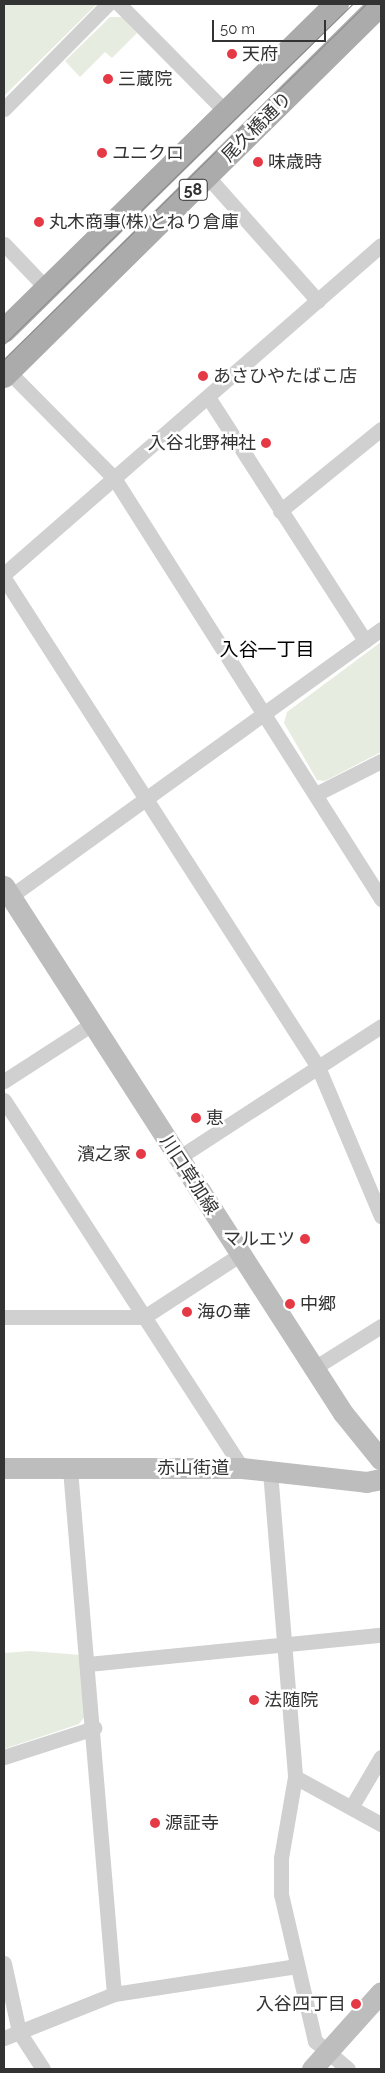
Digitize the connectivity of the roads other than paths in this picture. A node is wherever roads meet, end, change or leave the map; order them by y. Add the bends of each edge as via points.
1 (108, 4) edge
2 (119, 4) edge
3 (337, 4) edge
4 (381, 4) edge
5 (4, 109) edge
6 (226, 112) junction
7 (207, 176) junction
8 (4, 244) edge
9 (381, 245) edge
10 (47, 289) junction
11 (318, 301) junction
12 (4, 331) edge
13 (6, 374) edge
14 (208, 397) junction
15 (381, 429) edge
16 (114, 478) junction
17 (280, 511) junction
18 (4, 574) edge
19 (4, 578) edge
20 (381, 629) edge
21 (365, 641) junction
22 (266, 713) junction
23 (381, 761) edge
24 (316, 794) junction
25 (147, 799) junction
26 (7, 891) edge
27 (381, 899) edge
28 (92, 1024) junction
29 (381, 1026) edge
30 (318, 1067) junction
31 (4, 1081) edge
32 (4, 1100) edge
33 (178, 1158) junction
34 (381, 1216) edge
35 (240, 1254) junction
36 (4, 1317) edge
37 (144, 1317) junction
38 (381, 1326) edge
39 (314, 1368) junction
40 (381, 1460) edge
41 (4, 1468) edge
42 (242, 1468) junction
43 (70, 1469) junction
44 (270, 1471) junction
45 (381, 1479) edge
46 (381, 1636) edge
47 (285, 1644) junction
48 (88, 1664) junction
49 (94, 1728) junction
50 (4, 1757) edge
51 (381, 1757) edge
52 (296, 1777) junction
53 (352, 1806) junction
54 (381, 1824) edge
55 (4, 1963) edge
56 (297, 1966) junction
57 (381, 1992) edge
58 (114, 1994) junction
59 (19, 2032) junction
60 (4, 2038) edge
61 (328, 2053) junction
62 (43, 2069) edge
63 (312, 2069) edge
64 (348, 2069) edge

1 - 5 street
2 - 6 street
3 - 6 main road, 尾久橋通り / 58
4 - 7 main road, 尾久橋通り / 58
6 - 10 main road, 尾久橋通り / 58
7 - 11 street
7 - 13 main road, 尾久橋通り / 58
8 - 10 street
9 - 11 street
10 - 12 main road, 尾久橋通り / 58
11 - 14 street
13 - 16 street
14 - 16 street
14 - 17 street
15 - 17 street
16 - 18 street
16 - 22 street
17 - 21 street
19 - 25 street
20 - 21 street
21 - 22 street
22 - 24 street
22 - 25 street
23 - 24 street
24 - 27 street
25 - 26 street
25 - 30 street
26 - 28 main road, 川口草加線
28 - 31 street
28 - 33 main road, 川口草加線
29 - 30 street
30 - 33 street
30 - 34 street
32 - 37 street
33 - 35 main road, 川口草加線
35 - 37 street
35 - 39 main road, 川口草加線
36 - 37 street
37 - 42 street
38 - 39 street
39 - 40 main road, 川口草加線 via 342,1413
41 - 43 main road, 赤山街道
42 - 43 main road, 赤山街道
42 - 44 main road, 赤山街道
43 - 48 street
44 - 45 main road, 赤山街道 via 366,1482
44 - 47 street
46 - 47 street
47 - 48 street
47 - 52 street
48 - 49 street
49 - 50 street
49 - 58 street
51 - 53 street
52 - 53 street
52 - 56 street via 280,1858 281,1885
53 - 54 street
55 - 59 street
56 - 58 street
56 - 61 street via 315,2041
57 - 61 main road
58 - 59 street
59 - 60 street
59 - 62 street
61 - 63 main road
61 - 64 street

